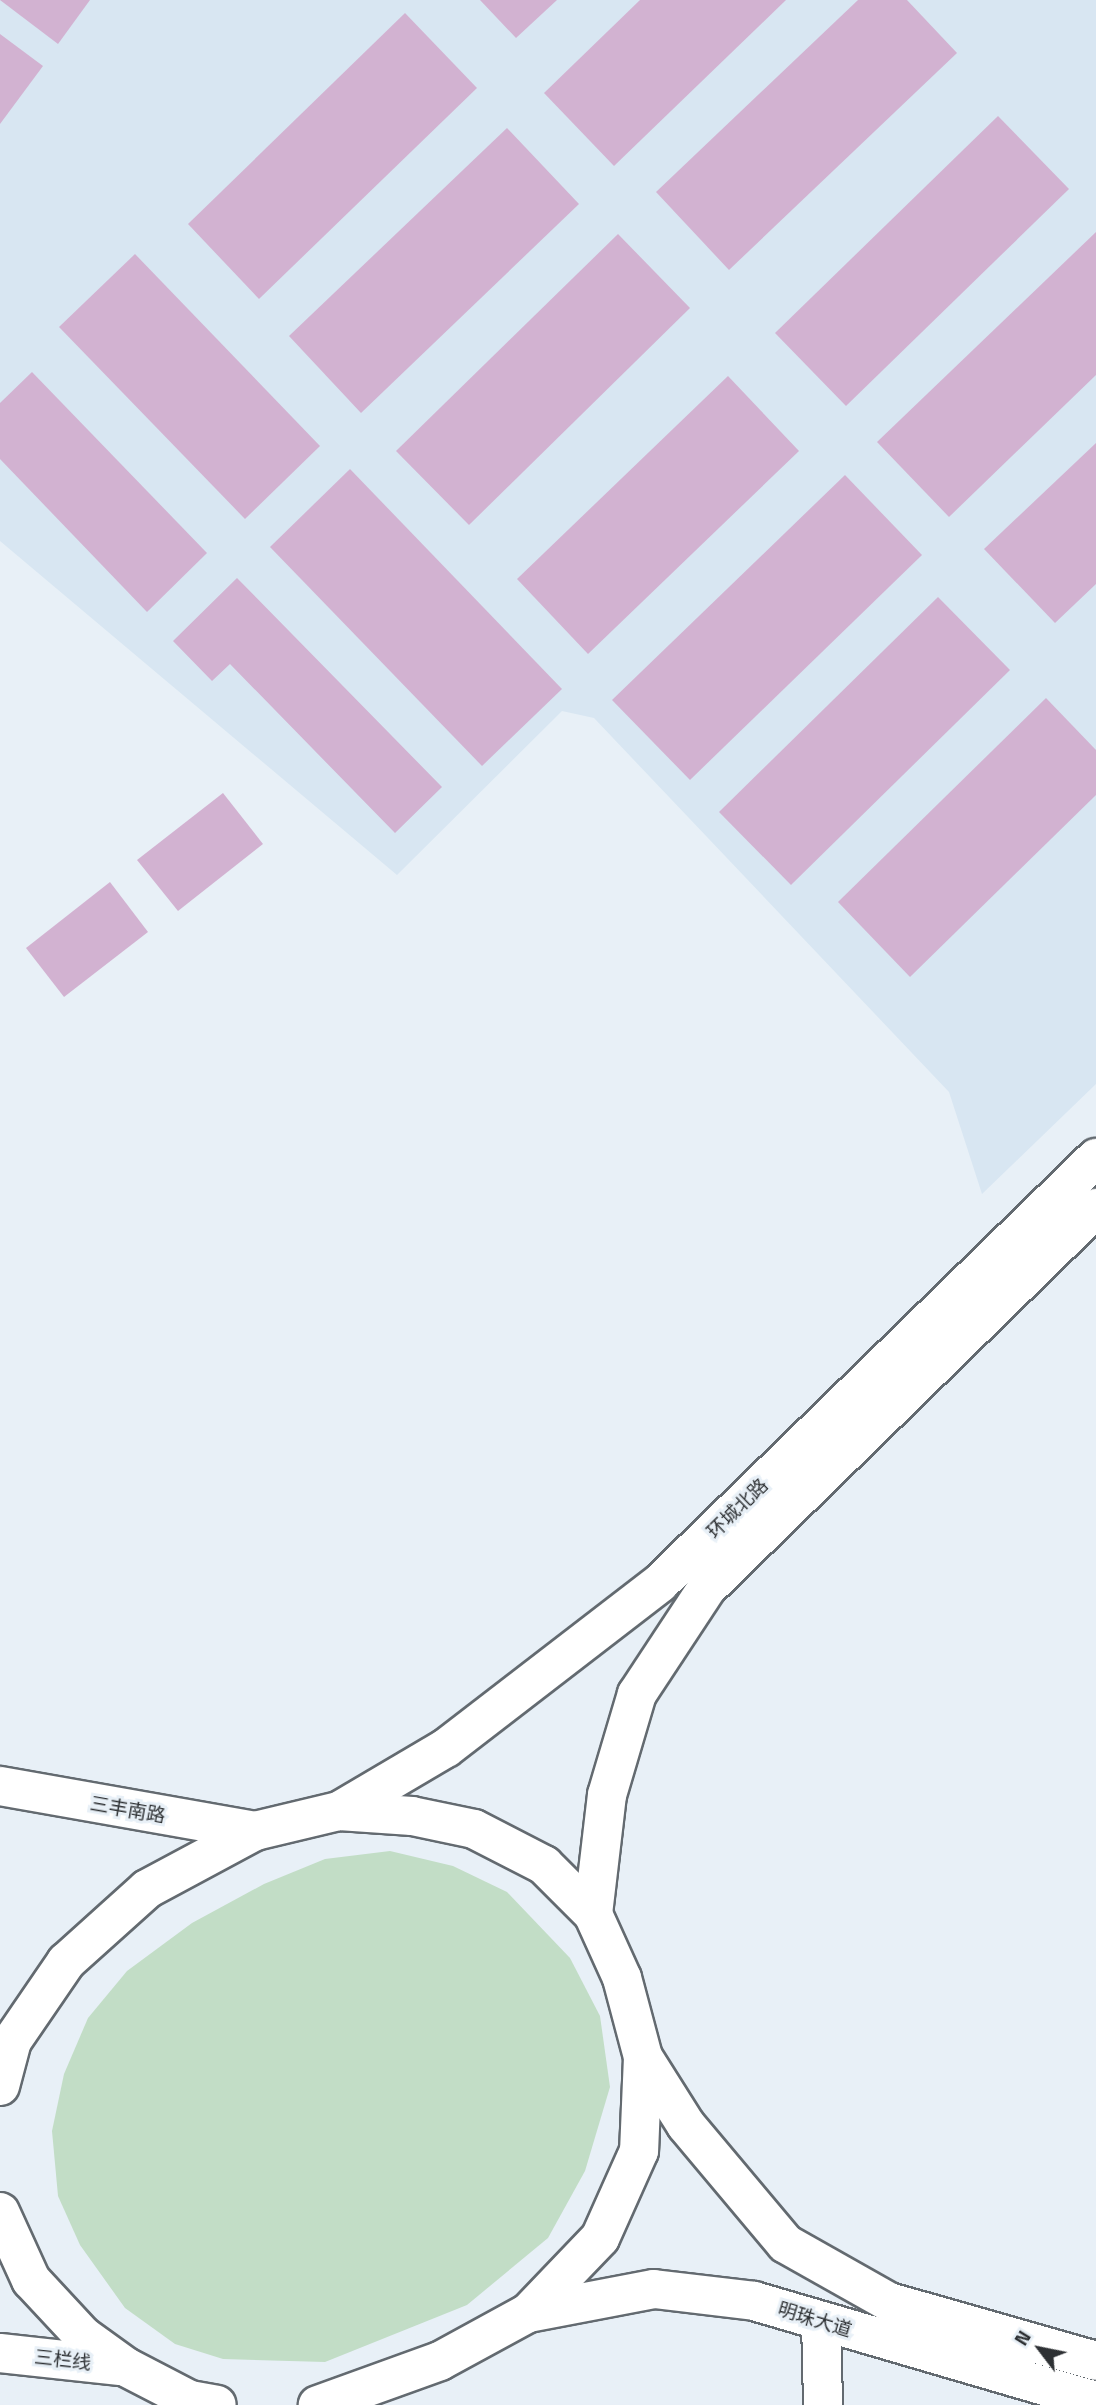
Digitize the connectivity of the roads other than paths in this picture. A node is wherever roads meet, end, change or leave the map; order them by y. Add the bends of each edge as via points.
1 (1096, 1158) edge
2 (1096, 1208) edge
3 (0, 1786) edge
4 (339, 1811) junction
5 (255, 1831) junction
6 (593, 1914) junction
7 (643, 2057) junction
8 (0, 2087) edge
9 (0, 2212) edge
10 (528, 2313) junction
11 (821, 2321) junction
12 (0, 2353) edge
13 (440, 2361) junction
14 (1096, 2361) edge
15 (126, 2367) junction
16 (1096, 2401) edge
17 (200, 2403) edge
18 (318, 2405) edge
19 (409, 2405) edge
20 (823, 2405) edge

1 - 4 main road, 环城北路 via 660,1583 446,1748
2 - 6 main road, 环城北路 via 707,1588 637,1694 607,1795
3 - 5 main road, 三丰南路
4 - 5 main road
4 - 6 main road via 412,1816 474,1829 544,1865
5 - 8 main road via 147,1889 66,1962 12,2040
6 - 7 main road via 622,1978
7 - 10 main road via 639,2151 600,2238
7 - 14 main road via 686,2125 786,2244 889,2302
9 - 15 main road via 31,2280 83,2336
10 - 11 main road, 明珠大道 via 654,2289 754,2301
10 - 13 main road
11 - 16 main road, 明珠大道
11 - 20 main road
12 - 15 main road, 三栏线
13 - 18 main road
13 - 19 main road
15 - 17 main road

